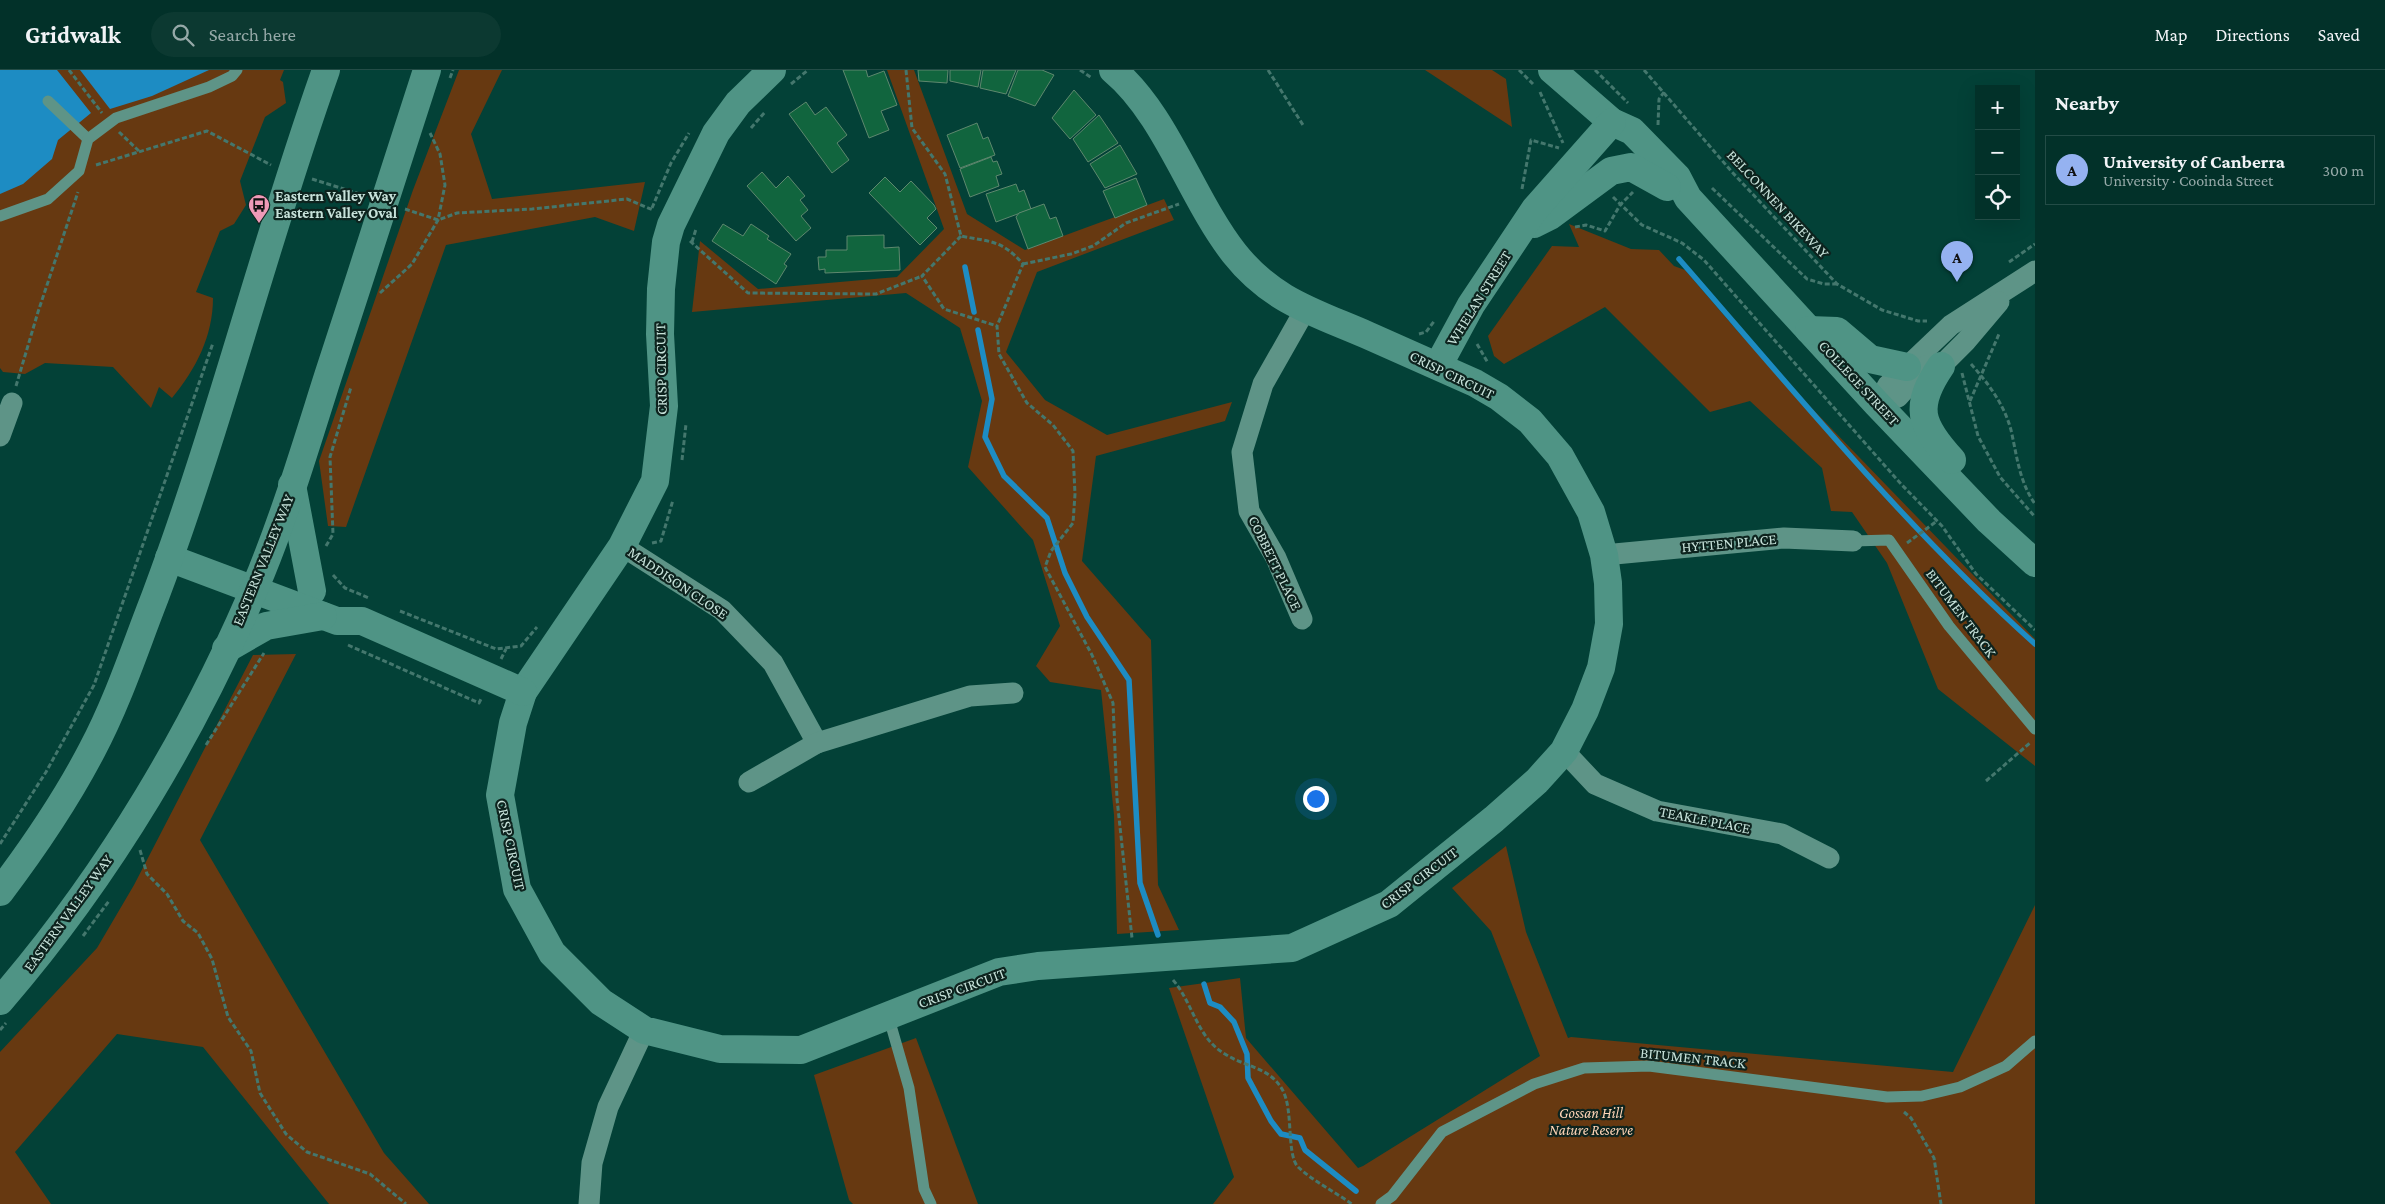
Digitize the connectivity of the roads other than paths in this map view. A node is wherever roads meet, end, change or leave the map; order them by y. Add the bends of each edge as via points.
1 (237, 70) edge
2 (326, 70) edge
3 (427, 70) edge
4 (772, 70) edge
5 (1113, 70) edge
6 (1552, 70) edge
7 (48, 101) dead end
8 (1623, 116) junction
9 (88, 139) junction
10 (1688, 190) junction
11 (0, 216) edge
12 (1522, 231) junction
13 (2035, 271) edge
14 (2014, 285) junction
15 (1305, 310) junction
16 (1809, 330) junction
17 (1438, 366) junction
18 (1907, 367) junction
19 (1951, 368) junction
20 (12, 402) road end
21 (1877, 404) junction
22 (0, 436) edge
23 (292, 485) junction
24 (1989, 521) junction
25 (1853, 541) joint
26 (622, 546) junction
27 (173, 549) junction
28 (1604, 555) junction
29 (2035, 563) edge
30 (258, 581) junction
31 (321, 581) junction
32 (366, 610) junction
33 (324, 616) junction
34 (1302, 619) dead end
35 (226, 649) junction
36 (523, 692) junction
37 (1013, 693) dead end
38 (2035, 729) edge
39 (817, 743) junction
40 (1564, 751) junction
41 (749, 782) dead end
42 (1829, 858) dead end
43 (0, 892) edge
44 (0, 1002) edge
45 (888, 1015) junction
46 (644, 1030) junction
47 (2035, 1041) edge
48 (589, 1204) edge
49 (930, 1204) edge
50 (1381, 1204) edge

1 - 9 lane via 232,76 209,86 116,118
2 - 27 street
3 - 23 street, EASTERN VALLEY WAY
4 - 26 street, CRISP CIRCUIT via 738,103 657,217 666,242 660,334 664,406 655,480
5 - 15 street, CRISP CIRCUIT via 1126,81 1164,135 1208,217 1234,253 1259,282
6 - 8 street, COLLEGE STREET
7 - 9 lane
8 - 10 street, COLLEGE STREET via 1622,142
8 - 12 street, WHELAN STREET via 1535,209
9 - 11 lane via 79,170 48,200
10 - 12 street, WHELAN STREET via 1631,167 1611,171 1550,216
10 - 16 street, COLLEGE STREET
12 - 17 street, WHELAN STREET via 1471,305
13 - 14 street
14 - 18 street via 1951,326
14 - 19 street via 1966,341
15 - 17 street, CRISP CIRCUIT
15 - 34 street, COBBETT PLACE via 1263,384 1242,452 1249,511 1276,558
16 - 18 street via 1837,331 1870,359
16 - 21 street, COLLEGE STREET
17 - 28 street, CRISP CIRCUIT via 1499,397 1530,421 1560,456 1591,512
18 - 21 street via 1888,385
19 - 21 street via 1926,366 1898,397
19 - 24 street via 1929,384 1923,403 1925,424 1936,443 1983,494
20 - 22 street
21 - 24 street, COLLEGE STREET
23 - 30 street, EASTERN VALLEY WAY
23 - 31 street
24 - 29 street, COLLEGE STREET
25 - 28 street, HYTTEN PLACE via 1784,538
25 - 38 lane, BITUMEN TRACK via 1889,540 1949,626
26 - 36 street, CRISP CIRCUIT
26 - 39 street, MADDISON CLOSE via 722,610 773,663
27 - 30 street
27 - 43 street via 114,704 93,749 41,836
28 - 40 street, CRISP CIRCUIT via 1609,624 1601,668
30 - 31 street
30 - 33 street
30 - 35 street, EASTERN VALLEY WAY
31 - 32 street via 344,603
32 - 33 street via 337,621
32 - 36 street
33 - 35 street via 266,626
35 - 44 street, EASTERN VALLEY WAY via 170,757 127,830 72,913
36 - 46 street, CRISP CIRCUIT via 512,723 500,794 517,889 552,953 601,1002
37 - 39 street via 970,696
39 - 41 street
40 - 42 street, TEAKLE PLACE via 1595,784 1657,811 1782,834
40 - 45 street, CRISP CIRCUIT via 1537,782 1389,904 1292,948 1038,966 999,972
45 - 46 street, CRISP CIRCUIT via 801,1050 720,1050
45 - 49 lane via 909,1088 924,1188
46 - 48 street via 608,1107 592,1163
47 - 50 lane, BITUMEN TRACK via 2006,1066 1960,1087 1922,1096 1887,1097 1649,1066 1584,1068 1534,1084 1442,1132 1392,1196

